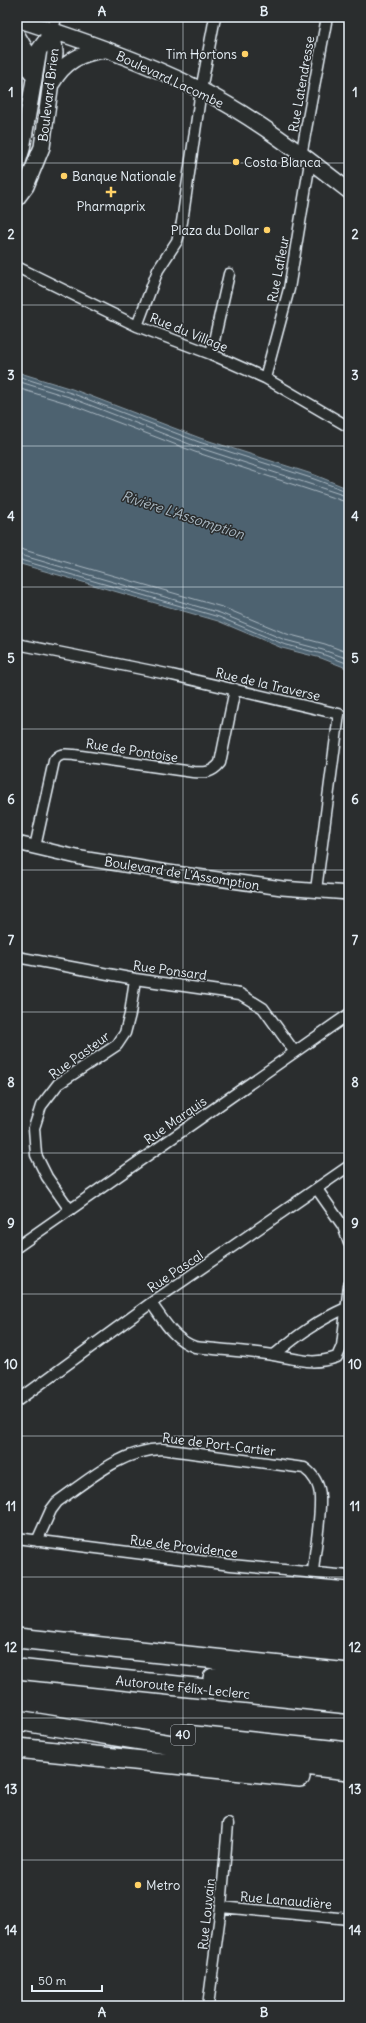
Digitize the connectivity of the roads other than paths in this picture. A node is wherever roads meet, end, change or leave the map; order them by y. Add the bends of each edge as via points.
1 (216, 17) edge
2 (327, 17) edge
3 (17, 19) edge
4 (55, 24) edge
5 (17, 35) edge
6 (107, 50) junction
7 (33, 81) junction
8 (51, 86) junction
9 (201, 90) junction
10 (305, 159) junction
11 (17, 165) edge
12 (349, 192) edge
13 (17, 198) edge
14 (17, 267) edge
15 (229, 274) dead end
16 (137, 326) junction
17 (211, 354) junction
18 (266, 378) junction
19 (349, 427) edge
20 (17, 644) edge
21 (235, 690) junction
22 (17, 843) edge
23 (35, 847) junction
24 (316, 890) junction
25 (349, 893) edge
26 (17, 958) edge
27 (135, 979) junction
28 (349, 1014) edge
29 (294, 1051) junction
30 (349, 1166) edge
31 (318, 1189) junction
32 (70, 1210) junction
33 (349, 1243) edge
34 (17, 1247) edge
35 (349, 1285) edge
36 (151, 1303) junction
37 (346, 1308) junction
38 (274, 1355) junction
39 (17, 1401) edge
40 (17, 1538) edge
41 (37, 1542) junction
42 (313, 1572) junction
43 (349, 1576) edge
44 (17, 1638) edge
45 (17, 1669) edge
46 (349, 1673) edge
47 (73, 1675) junction
48 (349, 1687) edge
49 (349, 1704) edge
50 (17, 1719) edge
51 (19, 1749) edge
52 (349, 1752) edge
53 (349, 1770) edge
54 (349, 1782) edge
55 (228, 1824) dead end
56 (221, 1907) junction
57 (349, 1919) edge
58 (208, 2006) edge

1 - 9 street
2 - 10 street, Rue Latendresse
3 - 4 main road, Boulevard Lacombe
4 - 6 main road, Boulevard Lacombe
4 - 7 main road, Boulevard Brien via 39,50
4 - 8 main road, Boulevard Brien
5 - 7 main road via 28,54
6 - 8 main road via 89,52 75,58 58,73
6 - 9 main road, Boulevard Lacombe
7 - 11 main road, Boulevard Brien
8 - 13 main road, Boulevard Brien via 42,147 26,186
9 - 10 main road, Boulevard Lacombe via 258,125
9 - 16 street via 177,241 158,270
10 - 12 main road, Boulevard Lacombe
10 - 18 street, Rue Lafleur via 290,289
14 - 16 street, Rue du Village
15 - 17 street
16 - 17 street, Rue du Village
17 - 18 street, Rue du Village
18 - 19 street, Rue du Village
20 - 21 street, Rue de la Traverse
21 - 23 street, Rue de Pontoise via 220,763 208,773 69,754 58,756 54,760
21 - 24 street, Rue de la Traverse via 339,714
22 - 23 street, Boulevard de L'Assomption
23 - 24 street, Boulevard de L'Assomption via 81,858 190,875 282,888
24 - 25 street, Boulevard de L'Assomption
26 - 27 street, Rue Ponsard
27 - 29 street, Rue Ponsard via 221,990 245,996 263,1008
27 - 32 street, Rue Pasteur via 125,1033 117,1045 58,1084 41,1106 34,1128 36,1156
28 - 29 street, Rue Marquis
29 - 32 street, Rue Marquis
30 - 31 street, Rue Pascal
31 - 33 street via 343,1226
31 - 36 street, Rue Pascal
32 - 34 street, Rue Marquis
35 - 37 street
36 - 38 street via 174,1335 184,1343 195,1347
36 - 39 street, Rue Pascal
37 - 38 street via 320,1320 297,1335
37 - 38 street via 342,1346 337,1357 323,1362 309,1362
40 - 41 street, Rue de Providence
41 - 42 street, Rue de Providence
41 - 42 street, Rue de Port-Cartier via 57,1502 118,1460 146,1449 162,1449 304,1468 311,1472 320,1496
42 - 43 street, Rue de Providence
44 - 46 highway
45 - 47 highway, Autoroute Félix-Leclerc
47 - 48 highway via 261,1680
47 - 49 highway, Autoroute Félix-Leclerc
50 - 52 highway, 40
50 - 53 highway via 278,1762
51 - 54 highway
55 - 56 street, Rue Louvain
56 - 57 street, Rue Lanaudière
56 - 58 street, Rue Louvain

